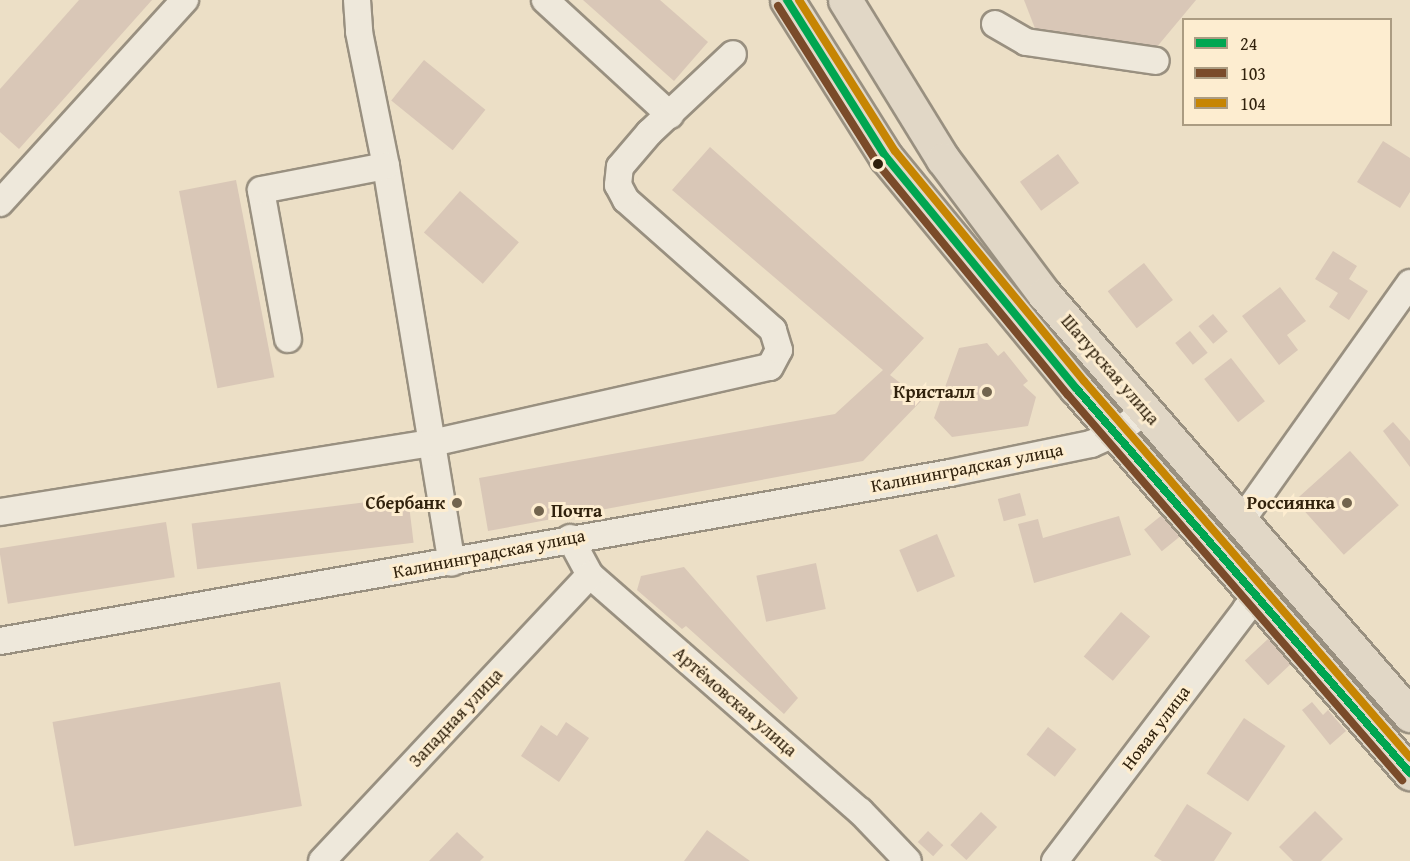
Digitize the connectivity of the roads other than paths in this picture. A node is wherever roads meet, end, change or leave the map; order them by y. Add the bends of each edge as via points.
1 (185, 0) edge
2 (357, 0) edge
3 (545, 0) edge
4 (787, 0) edge
5 (845, 0) edge
6 (994, 24) dead end
7 (733, 54) dead end
8 (1156, 61) dead end
9 (670, 115) junction
10 (386, 166) junction
11 (0, 203) edge
12 (1410, 283) edge
13 (288, 339) dead end
14 (1145, 411) junction
15 (1116, 433) junction
16 (432, 443) junction
17 (0, 512) edge
18 (1240, 521) junction
19 (570, 538) junction
20 (452, 563) junction
21 (590, 575) junction
22 (1259, 598) junction
23 (0, 640) edge
24 (1410, 715) edge
25 (1410, 773) edge
26 (322, 861) edge
27 (908, 861) edge
28 (1055, 861) edge

1 - 11 street
2 - 10 street via 359,32
3 - 9 street
4 - 15 main road, Шатурская улица via 886,157
5 - 14 main road, Шатурская улица via 944,159 995,231
6 - 8 street via 1026,42
7 - 9 street
9 - 16 street via 620,167 618,185 626,200 773,330 779,350 770,367
10 - 13 street via 261,190
10 - 16 street
12 - 18 street
14 - 15 street, Калининградская улица
14 - 18 main road, Шатурская улица
15 - 19 street, Калининградская улица via 1091,444 950,473
15 - 22 main road, Шатурская улица
16 - 17 street
16 - 20 street
18 - 24 main road, Шатурская улица
19 - 20 street, Калининградская улица
19 - 21 street, Артёмовская улица
20 - 23 street, Калининградская улица
21 - 26 street, Западная улица
21 - 27 street, Артёмовская улица via 860,811
22 - 25 main road, Шатурская улица
22 - 28 street, Новая улица via 1246,609

